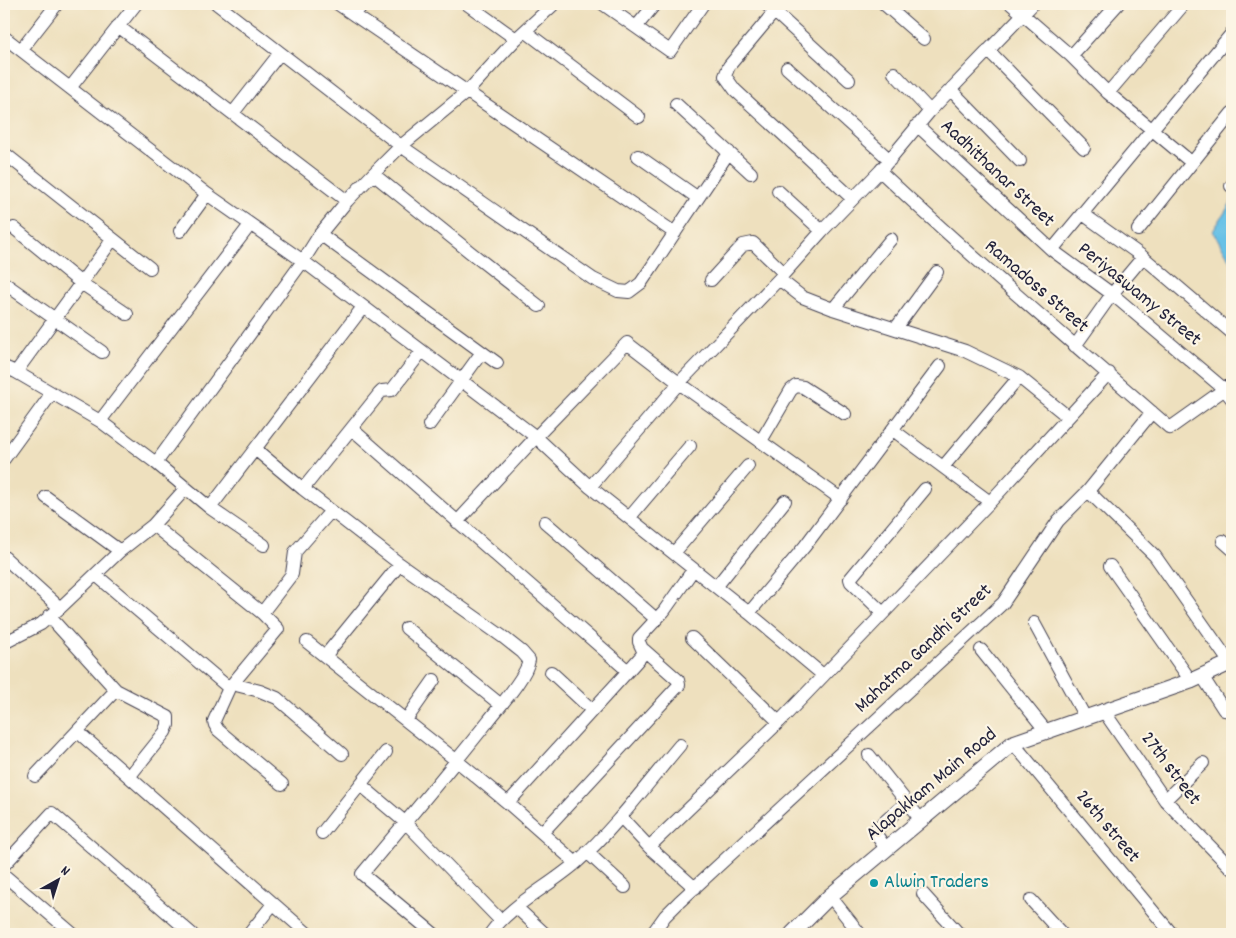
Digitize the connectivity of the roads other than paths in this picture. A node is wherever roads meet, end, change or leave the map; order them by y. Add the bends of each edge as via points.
1 (57, 4) edge
2 (136, 4) edge
3 (217, 4) edge
4 (338, 4) edge
5 (363, 4) edge
6 (466, 4) edge
7 (554, 4) edge
8 (603, 4) edge
9 (655, 4) edge
10 (703, 4) edge
11 (884, 4) edge
12 (1012, 4) edge
13 (1033, 4) edge
14 (1118, 4) edge
15 (1184, 4) edge
16 (770, 8) edge
17 (1023, 14) junction
18 (354, 15) junction
19 (118, 26) junction
20 (636, 27) junction
21 (1232, 34) edge
22 (520, 35) junction
23 (4, 37) edge
24 (924, 39) dead end
25 (21, 50) junction
26 (988, 50) junction
27 (280, 53) junction
28 (1072, 56) junction
29 (787, 68) dead end
30 (894, 74) dead end
31 (849, 80) dead end
32 (70, 88) junction
33 (951, 90) junction
34 (468, 92) junction
35 (1108, 93) junction
36 (676, 104) dead end
37 (930, 111) junction
38 (234, 113) junction
39 (1232, 113) edge
40 (639, 117) dead end
41 (917, 125) junction
42 (1152, 130) junction
43 (401, 146) junction
44 (1084, 148) dead end
45 (729, 152) junction
46 (4, 153) edge
47 (638, 156) dead end
48 (890, 160) junction
49 (1020, 161) dead end
50 (1191, 162) junction
51 (880, 171) junction
52 (751, 173) dead end
53 (373, 174) junction
54 (778, 191) dead end
55 (207, 194) junction
56 (698, 198) junction
57 (853, 199) junction
58 (347, 201) junction
59 (1083, 214) junction
60 (250, 225) junction
61 (14, 228) dead end
62 (180, 230) dead end
63 (1138, 230) dead end
64 (822, 231) junction
65 (675, 233) junction
66 (320, 234) junction
67 (113, 239) junction
68 (891, 239) dead end
69 (1052, 250) junction
70 (1143, 257) junction
71 (304, 261) junction
72 (150, 268) dead end
73 (937, 272) dead end
74 (782, 276) junction
75 (711, 280) dead end
76 (4, 283) edge
77 (81, 283) junction
78 (1112, 294) junction
79 (363, 306) junction
80 (539, 306) dead end
81 (833, 309) junction
82 (126, 314) dead end
83 (55, 319) junction
84 (896, 328) junction
85 (1232, 333) edge
86 (1075, 346) junction
87 (422, 351) junction
88 (102, 352) dead end
89 (482, 352) junction
90 (497, 362) dead end
91 (940, 366) dead end
92 (4, 367) edge
93 (16, 372) junction
94 (1108, 373) junction
95 (1019, 377) junction
96 (462, 382) junction
97 (679, 383) junction
98 (1230, 391) edge
99 (52, 393) junction
100 (1152, 412) junction
101 (845, 414) dead end
102 (1067, 416) junction
103 (100, 421) junction
104 (429, 425) dead end
105 (352, 429) junction
106 (894, 430) junction
107 (536, 437) junction
108 (761, 441) junction
109 (690, 446) dead end
110 (255, 449) junction
111 (4, 460) edge
112 (156, 463) junction
113 (748, 466) dead end
114 (943, 468) junction
115 (590, 487) junction
116 (186, 488) junction
117 (303, 489) junction
118 (925, 489) dead end
119 (1088, 491) junction
120 (46, 497) dead end
121 (841, 499) junction
122 (785, 501) dead end
123 (990, 502) junction
124 (210, 508) junction
125 (331, 511) junction
126 (628, 518) junction
127 (457, 522) junction
128 (545, 522) dead end
129 (154, 525) junction
130 (264, 545) dead end
131 (120, 551) junction
132 (674, 553) junction
133 (4, 557) edge
134 (400, 564) junction
135 (1110, 566) dead end
136 (694, 570) junction
137 (96, 575) junction
138 (716, 587) junction
139 (60, 608) junction
140 (262, 613) junction
141 (749, 613) junction
142 (883, 613) junction
143 (49, 616) junction
144 (656, 619) junction
145 (1034, 623) dead end
146 (406, 628) dead end
147 (692, 638) dead end
148 (307, 642) dead end
149 (4, 643) edge
150 (644, 650) junction
151 (981, 650) dead end
152 (325, 656) junction
153 (1230, 666) edge
154 (628, 671) junction
155 (551, 672) dead end
156 (823, 675) junction
157 (1197, 678) junction
158 (434, 680) dead end
159 (231, 686) junction
160 (116, 690) junction
161 (501, 705) junction
162 (592, 710) junction
163 (1103, 710) junction
164 (1232, 711) edge
165 (1085, 717) junction
166 (406, 720) junction
167 (779, 722) junction
168 (78, 732) junction
169 (1046, 732) junction
170 (1013, 744) junction
171 (680, 745) dead end
172 (386, 752) dead end
173 (342, 754) dead end
174 (869, 755) dead end
175 (457, 761) junction
176 (1203, 763) dead end
177 (35, 776) dead end
178 (129, 777) junction
179 (282, 784) dead end
180 (361, 785) junction
181 (1164, 800) junction
182 (907, 802) junction
183 (508, 803) junction
184 (621, 817) junction
185 (922, 820) junction
186 (406, 823) junction
187 (322, 832) dead end
188 (542, 833) junction
189 (649, 847) junction
190 (886, 849) junction
191 (588, 852) junction
192 (576, 863) junction
193 (4, 865) edge
194 (1232, 869) edge
195 (4, 875) edge
196 (625, 887) dead end
197 (695, 888) junction
198 (923, 894) dead end
199 (830, 896) junction
200 (1031, 900) dead end
201 (273, 904) junction
202 (517, 908) junction
203 (500, 920) junction
204 (73, 934) edge
205 (192, 934) edge
206 (249, 934) edge
207 (308, 934) edge
208 (434, 934) edge
209 (490, 934) edge
210 (545, 934) edge
211 (652, 934) edge
212 (792, 934) edge
213 (860, 934) edge
214 (959, 934) edge
215 (1062, 934) edge
216 (1172, 934) edge

1 - 25 street
2 - 19 street
3 - 27 street
4 - 18 street
5 - 18 street
6 - 22 street
7 - 22 street
8 - 20 street
9 - 20 street
10 - 20 street via 670,51
11 - 24 street
12 - 17 street
13 - 17 street
14 - 28 street
15 - 35 street
16 - 31 street
16 - 57 street via 725,76 734,90
17 - 26 street
17 - 28 street
18 - 34 street
19 - 32 street
19 - 38 street
21 - 42 street
22 - 34 street
22 - 40 street
23 - 25 street
25 - 32 street
26 - 33 street
26 - 44 street
27 - 38 street
27 - 43 street
28 - 35 street
29 - 48 street
30 - 37 street
32 - 55 street
33 - 37 street
33 - 49 street
34 - 43 street
34 - 65 street
35 - 42 street
36 - 45 street
37 - 41 street
38 - 58 street
39 - 50 street
41 - 48 street
41 - 69 street, Aadhithanar Street
42 - 50 street
42 - 59 street
43 - 53 street
43 - 65 street via 593,279 618,291 629,292 636,288
45 - 52 street
45 - 56 street
46 - 67 street
47 - 56 street
48 - 51 street
50 - 63 street
51 - 57 street
51 - 86 street, Ramadoss Street
53 - 58 street
53 - 80 street
54 - 64 street
55 - 60 street
55 - 62 street
56 - 65 street
57 - 64 street
58 - 66 street
59 - 69 street
59 - 70 street
60 - 71 street
60 - 103 street
61 - 77 street
64 - 74 street
66 - 71 street
66 - 89 street
67 - 72 street
67 - 77 street
68 - 81 street
69 - 78 street, Periyaswamy Street
70 - 78 street
70 - 85 street
71 - 79 street
71 - 112 street
73 - 84 street
74 - 75 street via 750,243 743,245
74 - 81 street via 802,297
74 - 97 street
76 - 83 street
77 - 82 street
77 - 83 street
78 - 86 street
78 - 98 street, Periyaswamy Street
79 - 87 street
79 - 110 street
81 - 84 street
83 - 88 street
83 - 93 street
84 - 95 street via 965,351
86 - 94 street, Ramadoss Street
87 - 96 street
87 - 105 street via 392,390 382,391
89 - 90 street
89 - 96 street
91 - 106 street
92 - 93 street
93 - 99 street
94 - 100 street, Ramadoss Street
94 - 102 street
95 - 102 street
95 - 114 street
96 - 104 street
96 - 107 street
97 - 107 street via 627,343
97 - 108 street
97 - 115 street
98 - 100 street, Ramadoss Street via 1170,428
99 - 103 street
99 - 111 street
100 - 119 street, Mahatma Gandhi Street
101 - 108 street via 803,387 796,386
102 - 123 street
103 - 112 street
105 - 117 street
105 - 127 street
106 - 114 street
106 - 121 street
107 - 115 street
107 - 127 street
108 - 121 street
109 - 126 street
110 - 117 street
110 - 124 street
112 - 116 street
113 - 132 street
114 - 123 street
115 - 126 street
116 - 124 street
116 - 129 street
117 - 125 street
118 - 142 street via 850,579
119 - 153 street via 1155,556
119 - 197 street, Mahatma Gandhi Street via 1058,522 1003,603
120 - 131 street
121 - 141 street
122 - 138 street
123 - 142 street
124 - 130 street
125 - 134 street
125 - 140 street via 295,552 292,574
126 - 132 street
127 - 154 street
128 - 144 street
129 - 131 street
129 - 140 street
131 - 137 street
132 - 136 street
133 - 139 street
134 - 152 street
134 - 161 street via 529,660
135 - 157 street
136 - 138 street
136 - 144 street
137 - 139 street
137 - 159 street
138 - 141 street
139 - 143 street
140 - 159 street via 278,629
141 - 156 street
142 - 156 street
143 - 149 street via 41,624
143 - 160 street
144 - 150 street via 638,640
145 - 165 street
146 - 161 street
147 - 167 street
148 - 152 street
150 - 154 street
150 - 188 street via 678,680 679,685
151 - 169 street
152 - 166 street
153 - 157 main road, Alapakkam Main Road
154 - 162 street
155 - 162 street
156 - 167 street
157 - 163 main road, Alapakkam Main Road
157 - 164 street via 1224,710
158 - 166 street
159 - 173 street via 260,690 277,698
159 - 179 street via 215,725
160 - 168 street
160 - 178 street via 164,714 169,720 165,732
161 - 175 street
162 - 183 street
163 - 165 main road, Alapakkam Main Road
163 - 181 street, 27th street
165 - 169 main road, Alapakkam Main Road
166 - 175 street
167 - 189 street
168 - 177 street
168 - 178 street
169 - 170 main road, Alapakkam Main Road
170 - 185 main road, Alapakkam Main Road
170 - 216 street, 26th street
171 - 184 street
172 - 180 street
174 - 182 street
175 - 183 street
175 - 186 street
176 - 181 street
178 - 201 street
180 - 186 street
180 - 187 street
181 - 194 street, 27th street
182 - 185 street
182 - 190 street via 874,831
183 - 188 street
184 - 189 street
184 - 191 street
185 - 190 main road, Alapakkam Main Road
186 - 203 street
186 - 208 street via 362,874
188 - 192 street
189 - 197 street
190 - 199 main road, Alapakkam Main Road
191 - 192 street
191 - 196 street
192 - 202 street
193 - 205 street via 52,813
195 - 204 street
197 - 211 street, Mahatma Gandhi Street via 665,916
198 - 214 street
199 - 212 main road, Alapakkam Main Road
199 - 213 street
200 - 215 street
201 - 206 street
201 - 207 street
202 - 203 street
202 - 210 street
203 - 209 street

